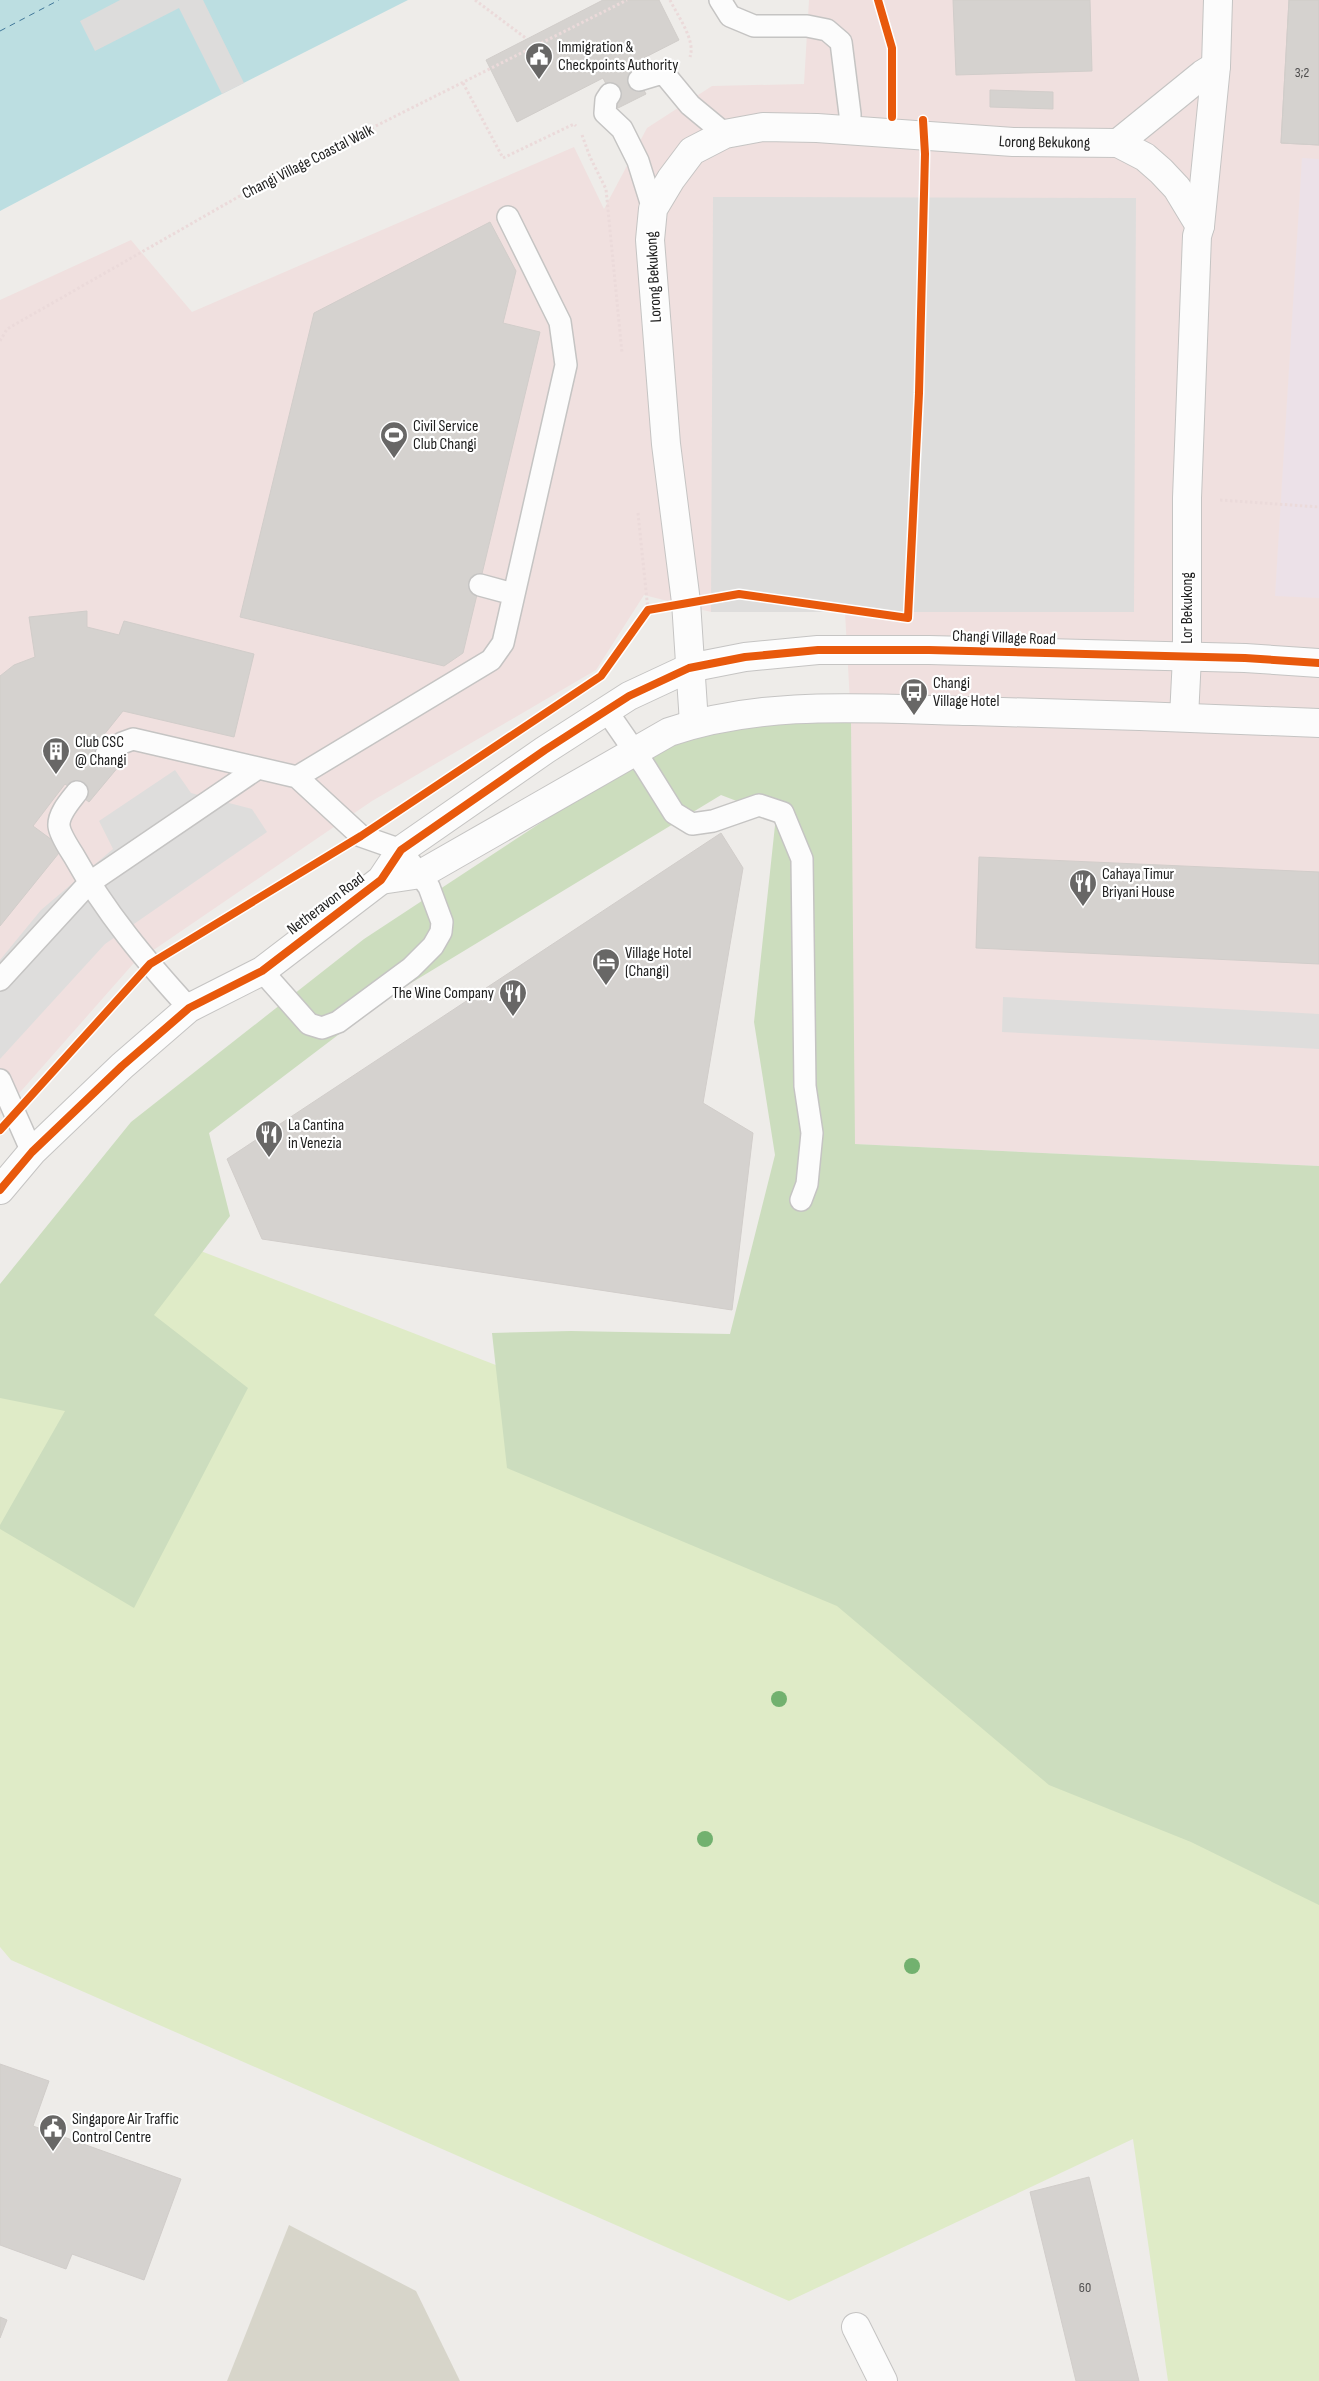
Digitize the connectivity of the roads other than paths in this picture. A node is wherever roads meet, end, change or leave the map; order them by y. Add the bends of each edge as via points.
1 (720, 0) edge
2 (1218, 0) edge
3 (1216, 66) junction
4 (638, 80) dead end
5 (610, 94) dead end
6 (850, 131) junction
7 (725, 134) junction
8 (1118, 143) junction
9 (653, 209) junction
10 (508, 217) dead end
11 (1200, 226) junction
12 (480, 585) dead end
13 (513, 594) junction
14 (1187, 657) junction
15 (1319, 663) edge
16 (689, 668) junction
17 (606, 710) junction
18 (1184, 717) junction
19 (694, 723) junction
20 (1319, 723) edge
21 (635, 750) junction
22 (106, 755) dead end
23 (258, 768) junction
24 (297, 777) junction
25 (77, 792) dead end
26 (401, 850) junction
27 (421, 874) junction
28 (381, 880) junction
29 (89, 883) junction
30 (262, 971) junction
31 (0, 980) edge
32 (189, 1008) junction
33 (0, 1080) edge
34 (32, 1152) junction
35 (0, 1190) edge
36 (801, 1200) dead end
37 (856, 2327) dead end
38 (883, 2381) edge

1 - 6 lane via 730,16 754,26 807,26 827,30 841,42
2 - 3 street
3 - 8 street
3 - 11 street
4 - 7 lane via 659,74 666,76 679,94
5 - 9 lane via 605,113 622,129 638,161
6 - 7 street, Lorong Bekukong via 763,127
6 - 8 street, Lorong Bekukong via 1013,142
7 - 9 street, Lorong Bekukong via 692,151
8 - 11 street, Lorong Bekukong via 1145,157 1161,171 1177,188
9 - 16 street, Lorong Bekukong via 650,240 664,425 686,602
10 - 13 lane via 560,322 566,365
11 - 14 street, Lor Bekukong via 1197,236 1187,498
12 - 13 lane
13 - 24 lane via 503,643 490,660
14 - 15 street, Changi Village Road
14 - 16 street, Changi Village Road via 818,650 745,656
14 - 18 street, Lor Bekukong
16 - 17 street, Netheravon Road
16 - 19 street, Lorong Bekukong
17 - 21 lane
17 - 26 street, Netheravon Road
18 - 19 street via 818,708 755,713
18 - 20 street
19 - 21 street, Netheravon Road
21 - 27 street, Netheravon Road
21 - 36 lane via 674,813 692,824 713,821 759,805 783,813 802,859 805,1086 812,1133 807,1184
22 - 23 lane via 133,739
23 - 24 lane
23 - 29 lane
24 - 26 lane via 361,836
25 - 29 lane via 63,812 59,825
26 - 27 lane
26 - 28 street, Netheravon Road
27 - 28 street, Netheravon Road
27 - 30 lane via 442,922 433,946 411,968 338,1022 322,1028 309,1024
28 - 30 street, Netheravon Road
29 - 31 lane
29 - 32 lane via 150,964
30 - 32 street, Netheravon Road
32 - 34 street, Netheravon Road via 122,1066
33 - 34 lane
34 - 35 street, Netheravon Road
37 - 38 street

